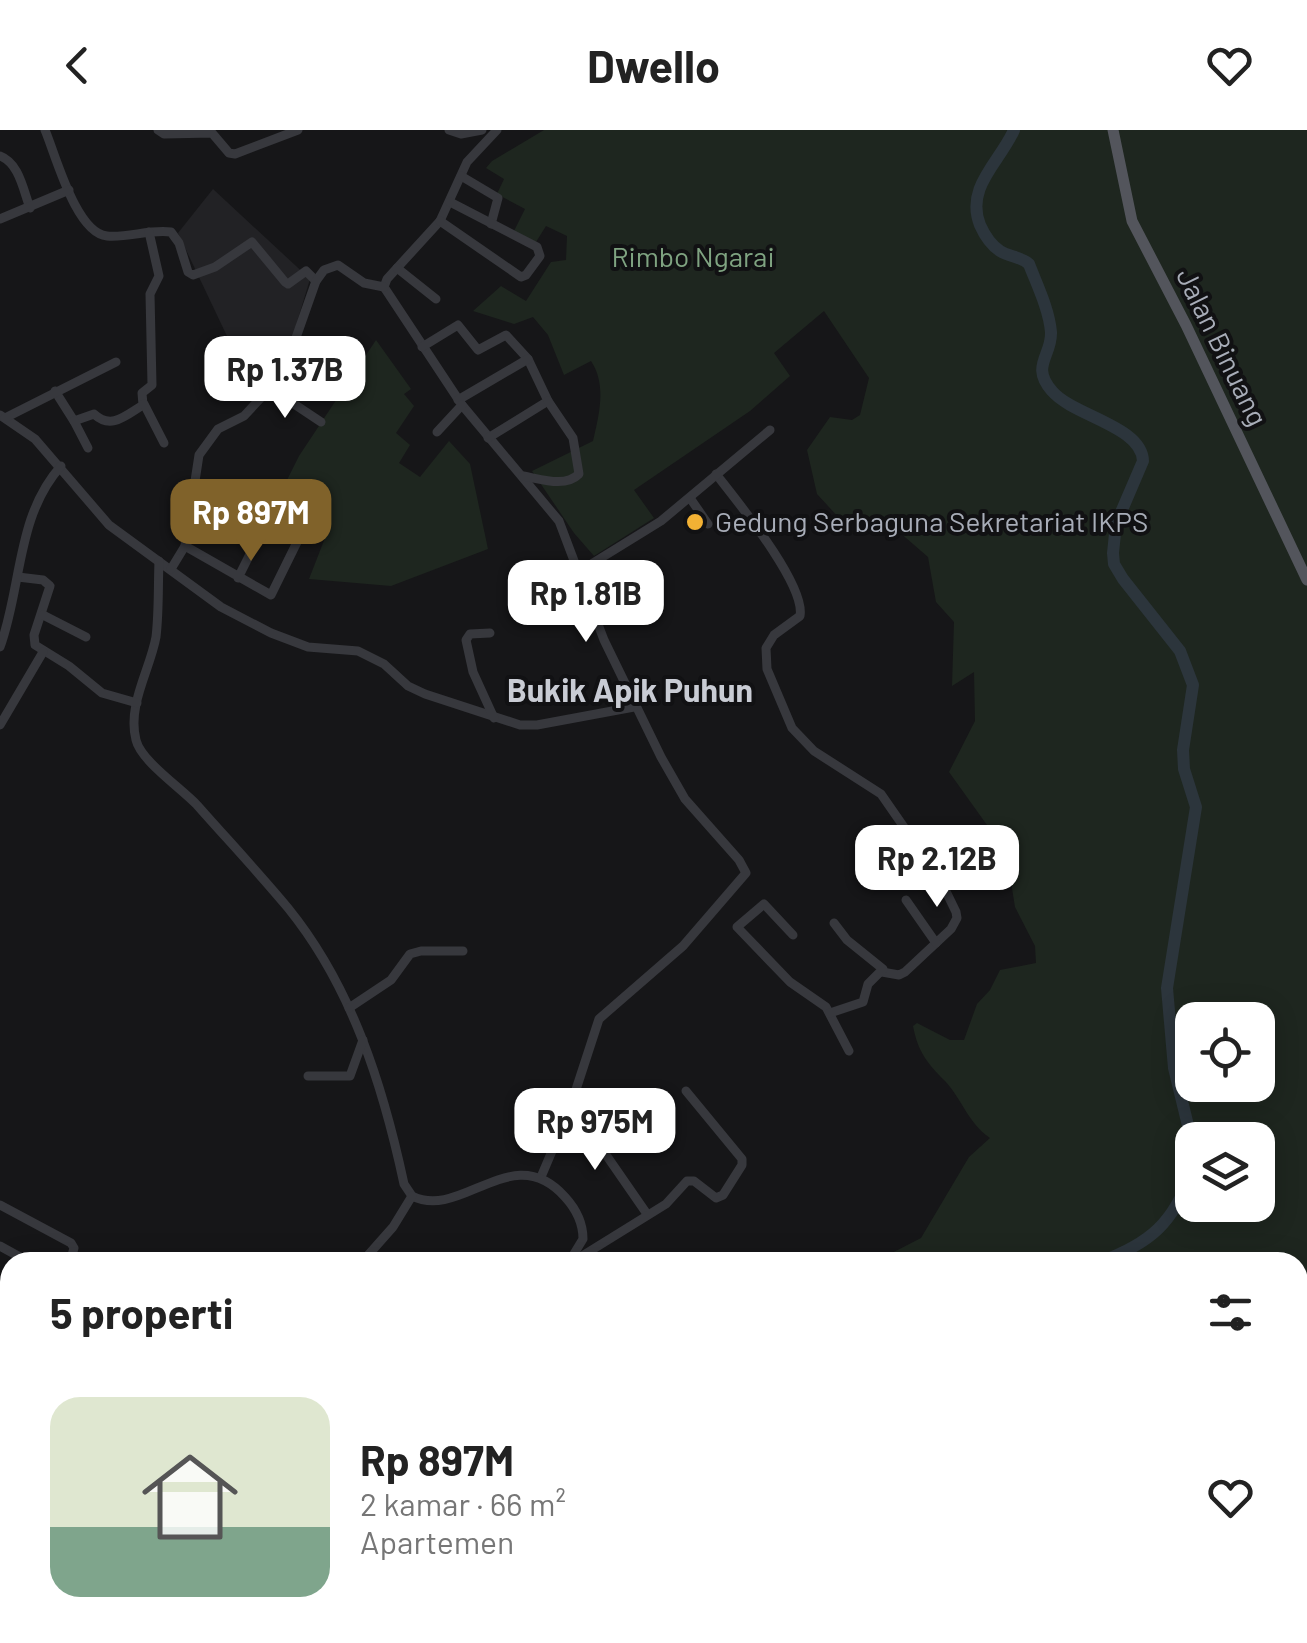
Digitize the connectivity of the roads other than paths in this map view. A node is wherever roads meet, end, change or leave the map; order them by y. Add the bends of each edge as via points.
1 (45, 130) edge
2 (158, 130) edge
3 (298, 130) edge
4 (448, 130) edge
5 (482, 130) edge
6 (497, 130) edge
7 (1113, 130) edge
8 (0, 156) edge
9 (461, 176) junction
10 (69, 190) junction
11 (450, 202) junction
12 (30, 208) junction
13 (0, 219) edge
14 (440, 221) junction
15 (491, 224) junction
16 (149, 232) junction
17 (396, 268) junction
18 (316, 281) junction
19 (384, 288) junction
20 (436, 299) dead end
21 (422, 347) junction
22 (528, 359) junction
23 (116, 362) dead end
24 (270, 388) junction
25 (56, 390) junction
26 (548, 401) junction
27 (460, 403) junction
28 (144, 404) junction
29 (2, 416) edge
30 (74, 421) junction
31 (322, 422) dead end
32 (770, 430) dead end
33 (437, 432) dead end
34 (488, 438) junction
35 (164, 443) dead end
36 (88, 448) dead end
37 (61, 466) junction
38 (716, 474) junction
39 (523, 476) junction
40 (690, 498) junction
41 (211, 512) dead end
42 (708, 524) dead end
43 (256, 539) junction
44 (185, 546) junction
45 (158, 561) junction
46 (171, 569) junction
47 (580, 571) junction
48 (18, 577) junction
49 (238, 578) junction
50 (1307, 580) edge
51 (0, 609) edge
52 (12, 612) junction
53 (43, 615) junction
54 (490, 634) dead end
55 (86, 637) dead end
56 (0, 648) edge
57 (43, 652) junction
58 (137, 703) junction
59 (634, 707) junction
60 (494, 718) junction
61 (0, 725) edge
62 (906, 900) dead end
63 (834, 923) dead end
64 (793, 935) dead end
65 (936, 943) junction
66 (463, 951) dead end
67 (882, 972) junction
68 (349, 1008) junction
69 (830, 1013) junction
70 (363, 1040) junction
71 (850, 1051) dead end
72 (308, 1076) dead end
73 (686, 1091) dead end
74 (568, 1111) junction
75 (541, 1177) junction
76 (412, 1196) junction
77 (0, 1205) edge
78 (647, 1214) junction
79 (73, 1252) edge
80 (371, 1252) edge
81 (576, 1252) edge
82 (586, 1252) edge

1 - 10 street
2 - 3 street via 212,133 234,154
4 - 5 street
6 - 9 street
7 - 50 main road, Jalan Binuang via 1132,221
8 - 12 street via 14,165
9 - 11 street
9 - 15 street via 498,198
10 - 12 street
10 - 16 street via 96,234
11 - 14 street
11 - 15 street
12 - 13 street
14 - 15 street via 524,276 539,250
14 - 17 street
16 - 18 street via 171,232 190,274 252,242 284,282 306,271
16 - 28 street via 159,276 150,294 152,385 142,394
17 - 19 street
17 - 20 street
18 - 19 street via 338,265
18 - 24 street via 292,350
19 - 21 street
21 - 22 street via 458,325 478,350 506,336
21 - 27 street
22 - 26 street
22 - 27 street
23 - 25 street
24 - 31 street
24 - 44 street via 244,416 218,429 199,455
25 - 29 street
25 - 30 street
26 - 34 street
26 - 39 street via 574,438 579,474 570,482
27 - 33 street
27 - 34 street
28 - 30 street via 110,423 94,414
28 - 35 street
29 - 37 street
30 - 36 street
32 - 38 street
34 - 39 street
37 - 45 street via 96,513
37 - 48 street via 37,499
38 - 40 street
38 - 65 street via 800,600 800,616 766,648 792,728 892,808 956,912 955,924
39 - 47 street via 559,521
40 - 42 street
40 - 47 street
41 - 43 street
43 - 49 street
43 - 49 street via 275,506 302,528 274,594
44 - 46 street
44 - 49 street
45 - 46 street
45 - 58 street via 155,639
46 - 60 street via 220,607 271,632 308,647 358,651 408,686
47 - 59 street
48 - 52 street
48 - 53 street via 50,586
51 - 52 street
52 - 56 street
53 - 55 street
53 - 57 street via 33,640
54 - 60 street via 466,640
57 - 58 street via 109,696
57 - 61 street
58 - 68 street via 135,735 142,753 285,904
59 - 60 street via 537,725
59 - 74 street via 686,799 746,873 684,946 599,1019
62 - 65 street
63 - 67 street
64 - 69 street via 764,904 737,927
65 - 67 street via 905,972
66 - 68 street via 416,952 391,980
67 - 69 street via 868,984 863,1002
68 - 70 street
69 - 71 street
70 - 72 street via 350,1076
70 - 76 street
73 - 78 street via 742,1165 720,1198 687,1180
74 - 75 street
74 - 78 street
75 - 76 street via 501,1176 433,1201
75 - 81 street via 580,1218 583,1239
76 - 80 street
77 - 79 street via 71,1243
78 - 82 street

